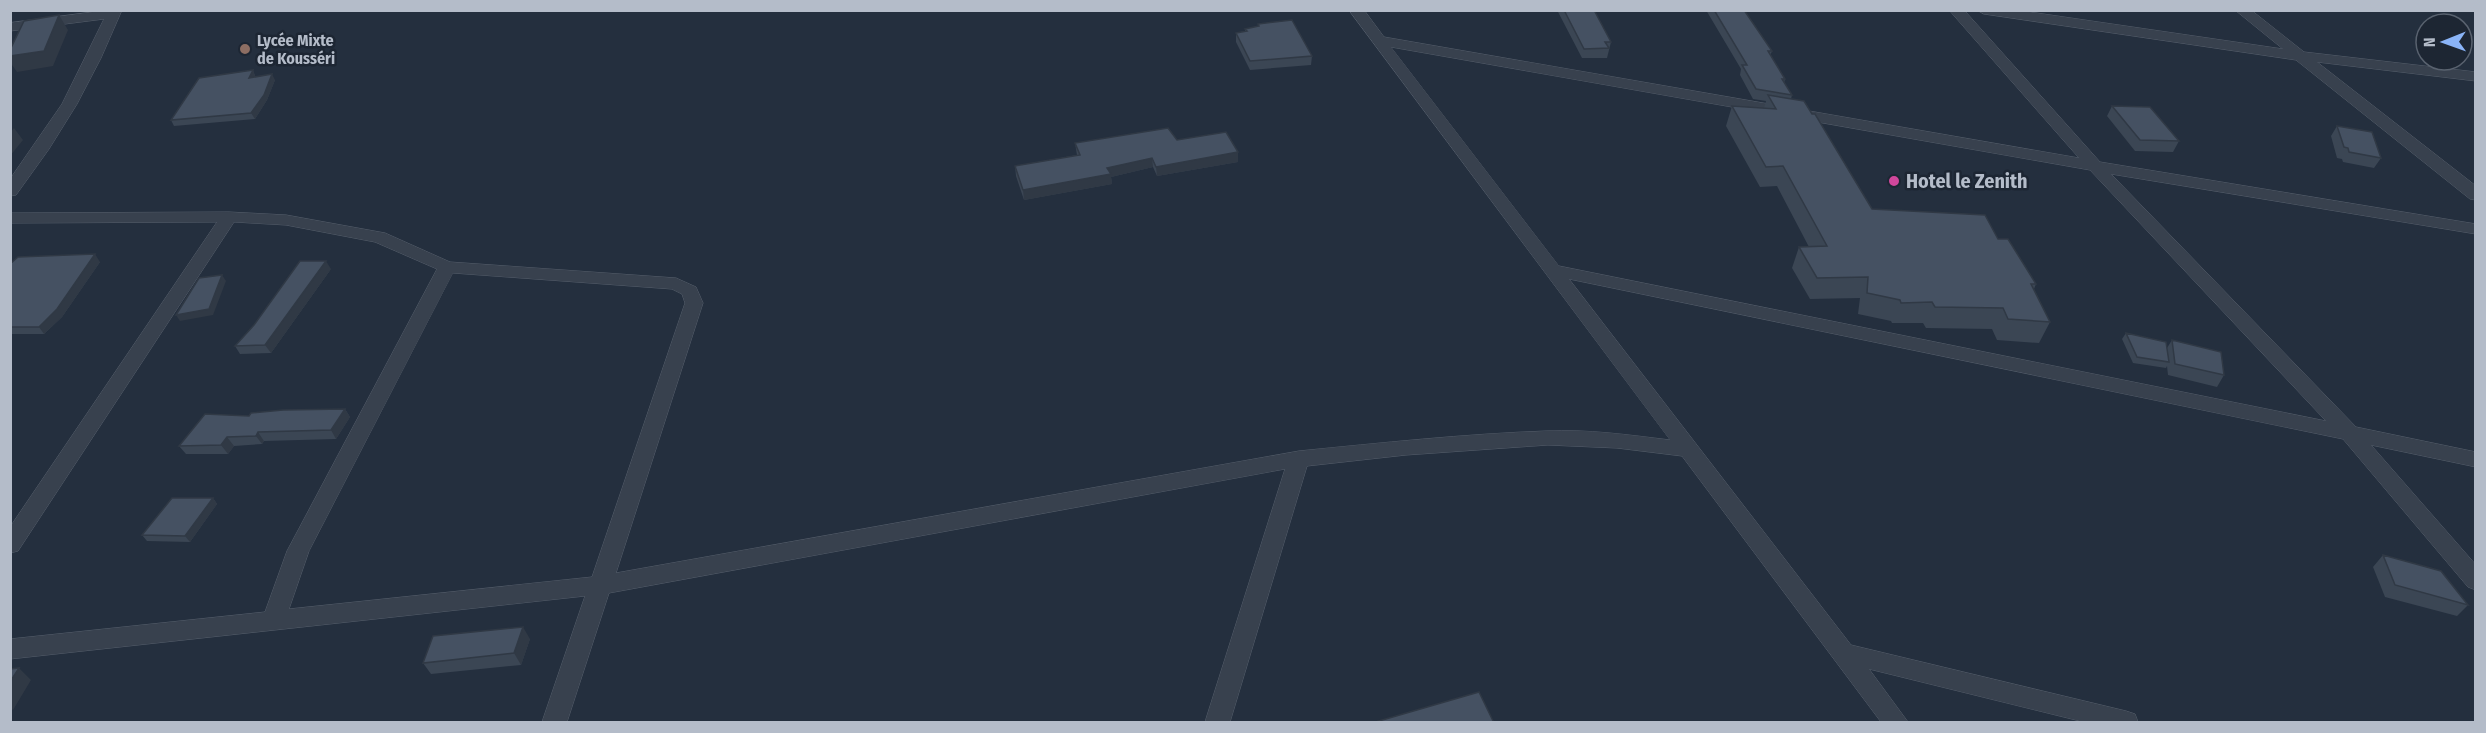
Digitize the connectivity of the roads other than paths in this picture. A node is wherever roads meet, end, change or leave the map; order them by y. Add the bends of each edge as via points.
1 (1356, 10) edge
2 (1956, 10) edge
3 (1984, 10) edge
4 (2242, 10) edge
5 (115, 12) edge
6 (10, 27) edge
7 (1378, 40) junction
8 (2300, 56) junction
9 (2475, 77) edge
10 (2095, 166) junction
11 (10, 191) edge
12 (2475, 195) edge
13 (229, 217) junction
14 (10, 218) edge
15 (2475, 229) edge
16 (447, 267) junction
17 (1554, 270) junction
18 (2350, 434) junction
19 (1690, 450) junction
20 (1299, 459) junction
21 (2475, 460) edge
22 (10, 545) edge
23 (2475, 581) edge
24 (602, 585) junction
25 (274, 619) junction
26 (10, 649) edge
27 (1843, 653) junction
28 (555, 723) edge
29 (1218, 723) edge
30 (1895, 723) edge
31 (2126, 723) edge

1 - 7 street
2 - 10 street
3 - 8 street
4 - 8 street
5 - 6 street
5 - 11 street via 63,115
7 - 10 street
7 - 17 street
8 - 9 street
8 - 12 street
10 - 15 street
10 - 18 street
13 - 14 street
13 - 16 street via 286,220 379,237
13 - 22 street
16 - 24 street via 676,284 690,291 694,303
16 - 25 street via 298,551
17 - 18 street
17 - 19 street
18 - 21 street
18 - 23 street
19 - 20 street via 1548,438
19 - 27 street
20 - 24 street
20 - 29 street
24 - 25 street
24 - 28 street
25 - 26 street
27 - 30 street
27 - 31 street

